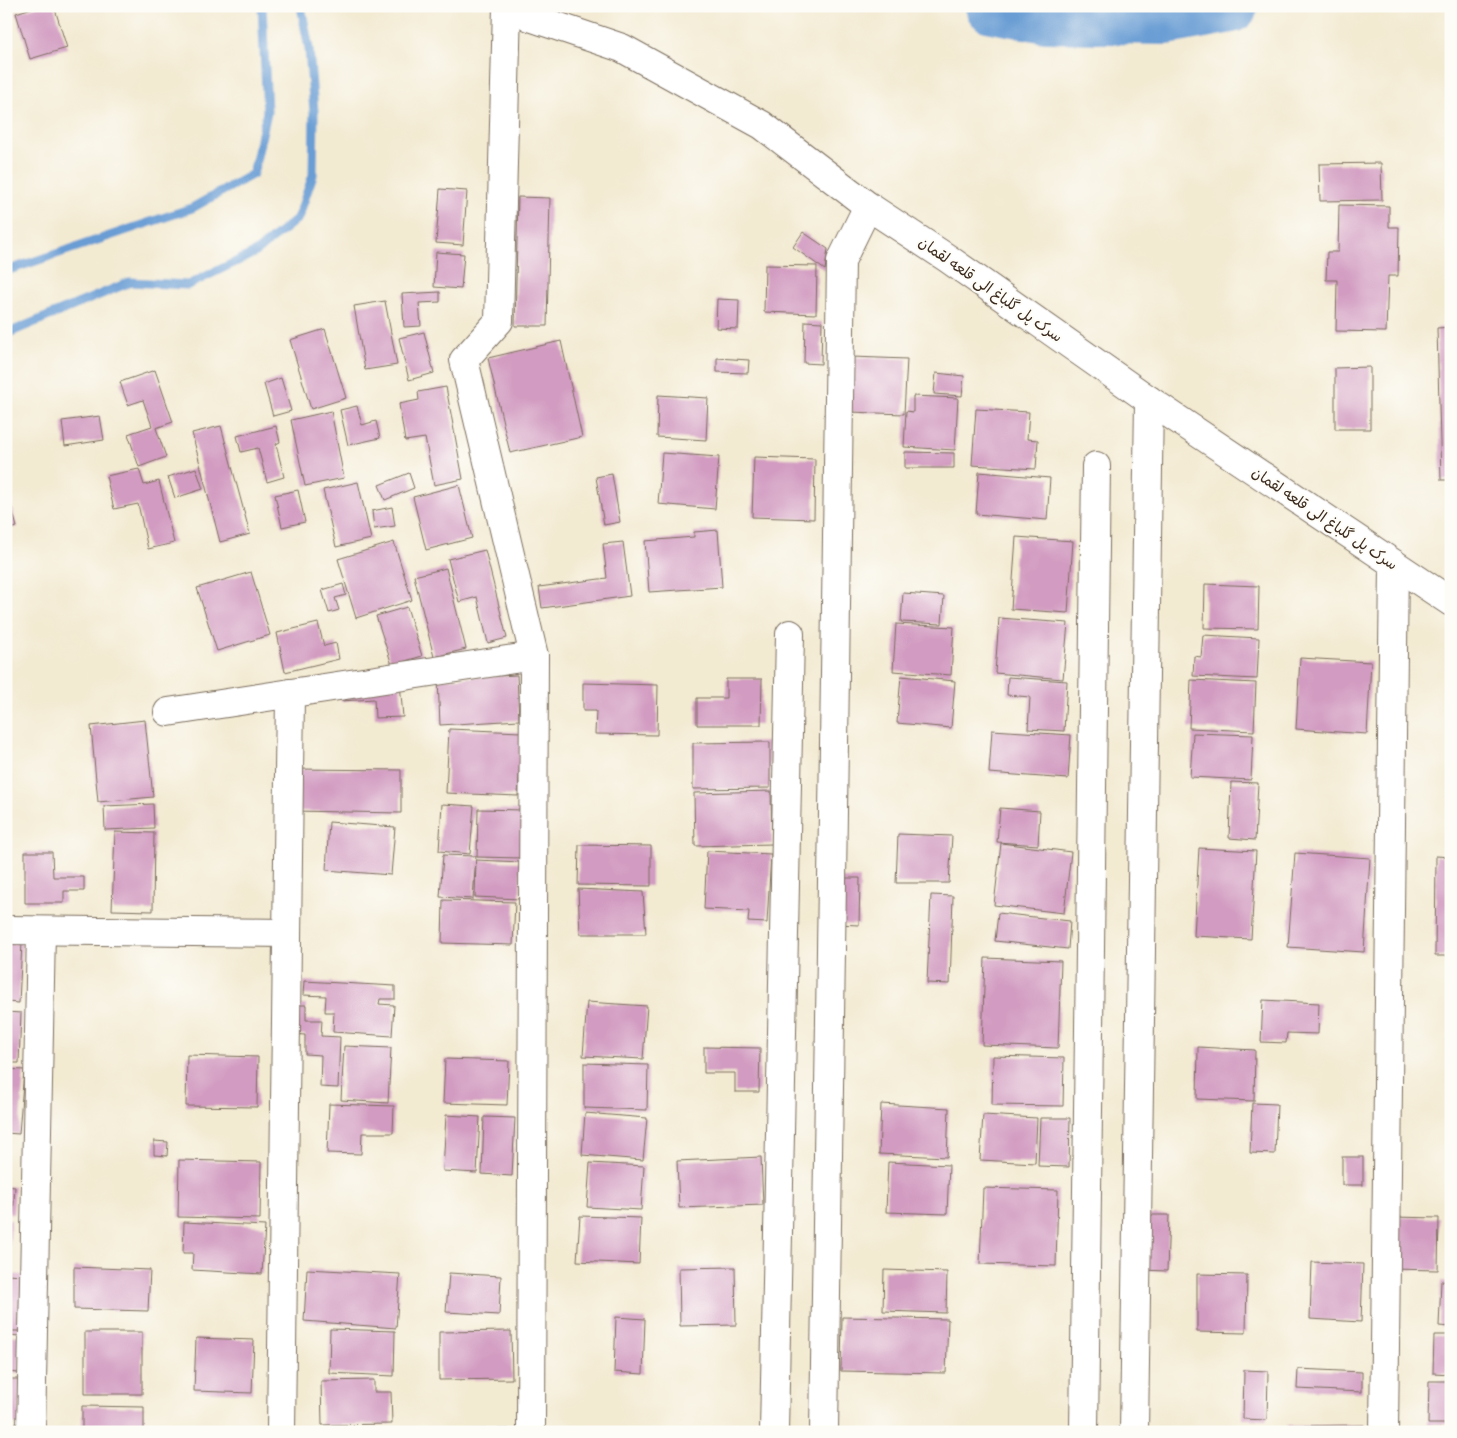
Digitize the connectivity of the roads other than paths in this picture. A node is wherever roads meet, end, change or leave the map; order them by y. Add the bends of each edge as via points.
1 (507, 6) edge
2 (517, 6) edge
3 (868, 206) junction
4 (1149, 400) junction
5 (1096, 466) dead end
6 (1394, 564) junction
7 (1451, 602) edge
8 (790, 634) dead end
9 (534, 656) junction
10 (290, 693) junction
11 (168, 712) dead end
12 (6, 930) edge
13 (41, 932) junction
14 (288, 933) junction
15 (30, 1432) edge
16 (281, 1432) edge
17 (531, 1432) edge
18 (774, 1432) edge
19 (824, 1432) edge
20 (1084, 1432) edge
21 (1134, 1432) edge
22 (1384, 1432) edge

1 - 9 street via 499,321 464,360
2 - 3 street, سرک پل گلباغ الی قلعه لقمان via 530,17 622,48 762,125
3 - 4 street, سرک پل گلباغ الی قلعه لقمان
3 - 19 street via 841,261
4 - 6 street, سرک پل گلباغ الی قلعه لقمان
4 - 21 street
5 - 20 street
6 - 7 street, سرک پل گلباغ الی قلعه لقمان
6 - 22 street
8 - 18 street
9 - 10 street
9 - 17 street
10 - 11 street
10 - 14 street
12 - 13 street
13 - 14 street
13 - 15 street
14 - 16 street

